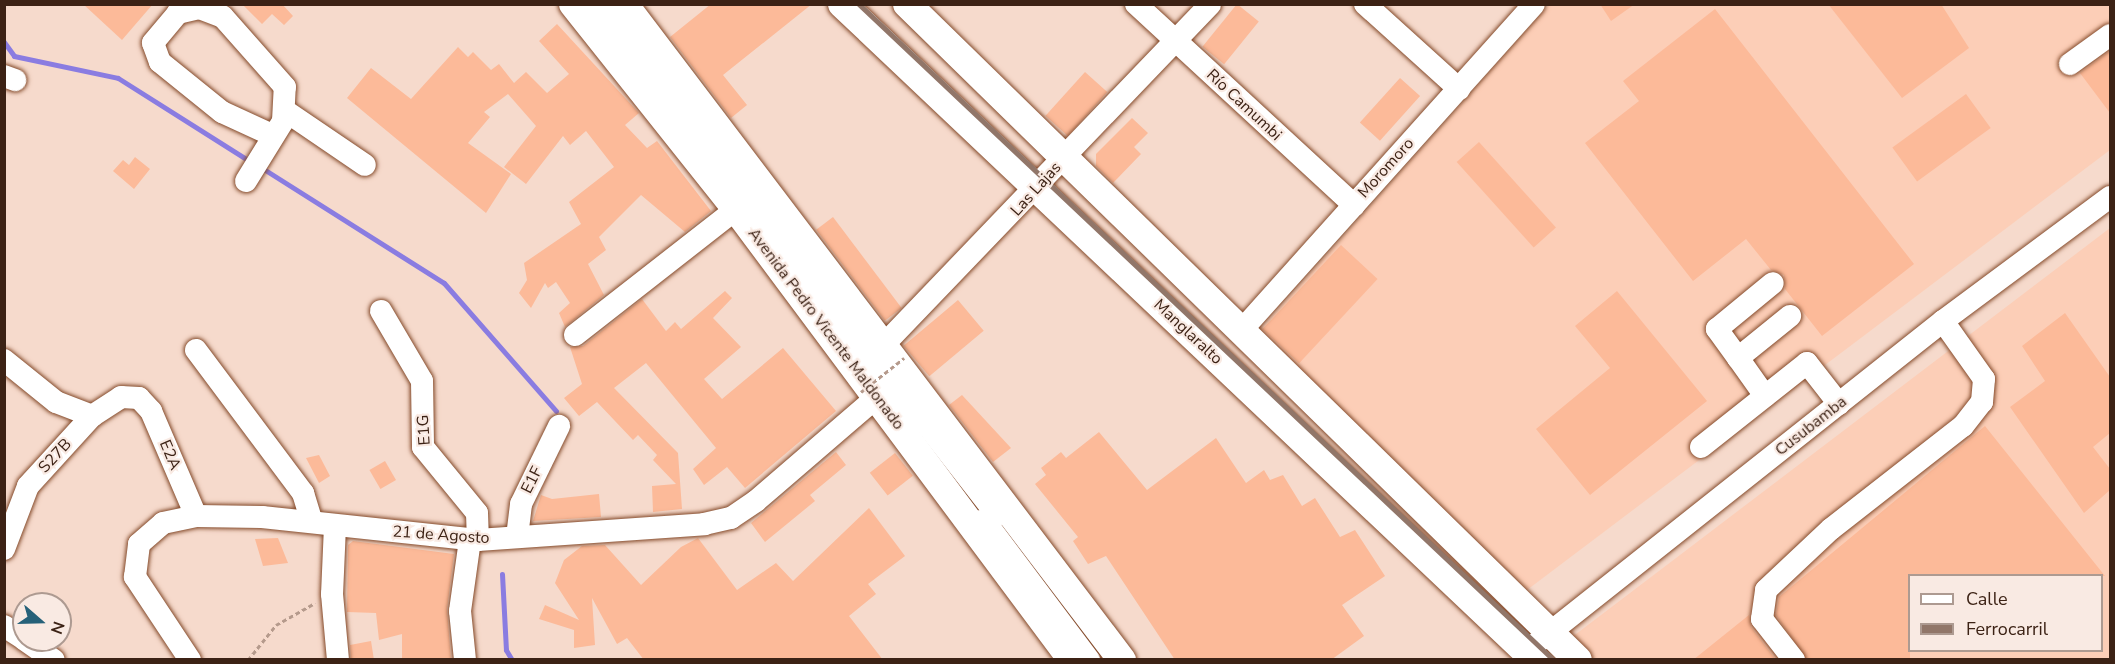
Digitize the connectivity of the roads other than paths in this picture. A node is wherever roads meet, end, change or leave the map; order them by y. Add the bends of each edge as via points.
1 (573, 4) edge
2 (579, 4) edge
3 (600, 4) edge
4 (624, 4) edge
5 (842, 4) edge
6 (907, 4) edge
7 (1136, 4) edge
8 (1210, 4) edge
9 (1365, 4) edge
10 (1534, 4) edge
11 (229, 11) edge
12 (2110, 35) edge
13 (1175, 42) junction
14 (2070, 64) dead end
15 (1459, 89) junction
16 (287, 111) junction
17 (267, 143) junction
18 (1066, 157) junction
19 (365, 165) dead end
20 (246, 181) dead end
21 (1037, 190) junction
22 (2110, 197) edge
23 (1353, 205) junction
24 (736, 209) junction
25 (1773, 283) dead end
26 (381, 311) dead end
27 (1790, 316) dead end
28 (1943, 321) junction
29 (1240, 332) junction
30 (575, 335) dead end
31 (196, 350) dead end
32 (1738, 358) junction
33 (8, 370) edge
34 (880, 373) junction
35 (1765, 396) junction
36 (139, 398) joint
37 (1839, 404) junction
38 (92, 416) junction
39 (559, 426) dead end
40 (1701, 447) dead end
41 (196, 516) junction
42 (312, 522) junction
43 (335, 526) junction
44 (517, 537) junction
45 (474, 540) junction
46 (4, 549) edge
47 (1550, 632) junction
48 (1525, 657) edge
49 (189, 660) edge
50 (338, 660) edge
51 (465, 660) edge
52 (1072, 660) edge
53 (1089, 660) edge
54 (1110, 660) edge
55 (1122, 660) edge
56 (1578, 660) edge
57 (1794, 660) edge

1 - 24 main road, Avenida Pedro Vicente Maldonado
2 - 34 street
3 - 34 street
4 - 34 main road, Avenida Pedro Vicente Maldonado
5 - 21 main road, Manglaralto
6 - 18 main road
7 - 13 street, Río Camumbi
8 - 13 street, Las Lajas
9 - 15 street
10 - 15 street, Moromoro
11 - 16 street via 285,87
11 - 17 street via 199,8 178,13 159,32 153,52 222,112
12 - 14 street
13 - 18 street, Las Lajas
13 - 23 street, Río Camumbi
15 - 23 street, Moromoro
16 - 17 street
16 - 19 street
17 - 20 street
18 - 21 street, Las Lajas
18 - 29 main road
21 - 34 street, Las Lajas
21 - 48 main road, Manglaralto
22 - 28 street, Cusubamba
23 - 29 street, Moromoro
24 - 30 street
24 - 34 main road, Avenida Pedro Vicente Maldonado
25 - 32 street via 1717,329
26 - 45 street, E1G via 422,381 423,447 477,513
27 - 32 street
28 - 37 street, Cusubamba
28 - 57 street via 1984,379 1982,402 1964,426 1831,529 1766,590 1762,619
29 - 47 main road
31 - 42 street via 303,494
32 - 35 street
33 - 38 street via 56,402
34 - 44 street, 21 de Agosto via 731,518
34 - 52 main road, Avenida Pedro Vicente Maldonado
34 - 53 street
34 - 54 street
34 - 55 main road, Avenida Pedro Vicente Maldonado
35 - 37 street via 1809,363
35 - 40 street
36 - 38 street, S27B via 121,397
36 - 41 street, E2A via 151,411
37 - 47 street, Cusubamba
38 - 46 street, S27B via 28,486
39 - 44 street, E1F via 521,504
41 - 42 street, 21 de Agosto
41 - 49 street, 21 de Agosto via 154,528 133,563 144,598
42 - 43 street, 21 de Agosto
43 - 45 street, 21 de Agosto
43 - 50 street via 332,594
44 - 45 street, 21 de Agosto
45 - 51 street, E1G via 460,611
47 - 48 street, Cusubamba
47 - 56 main road

